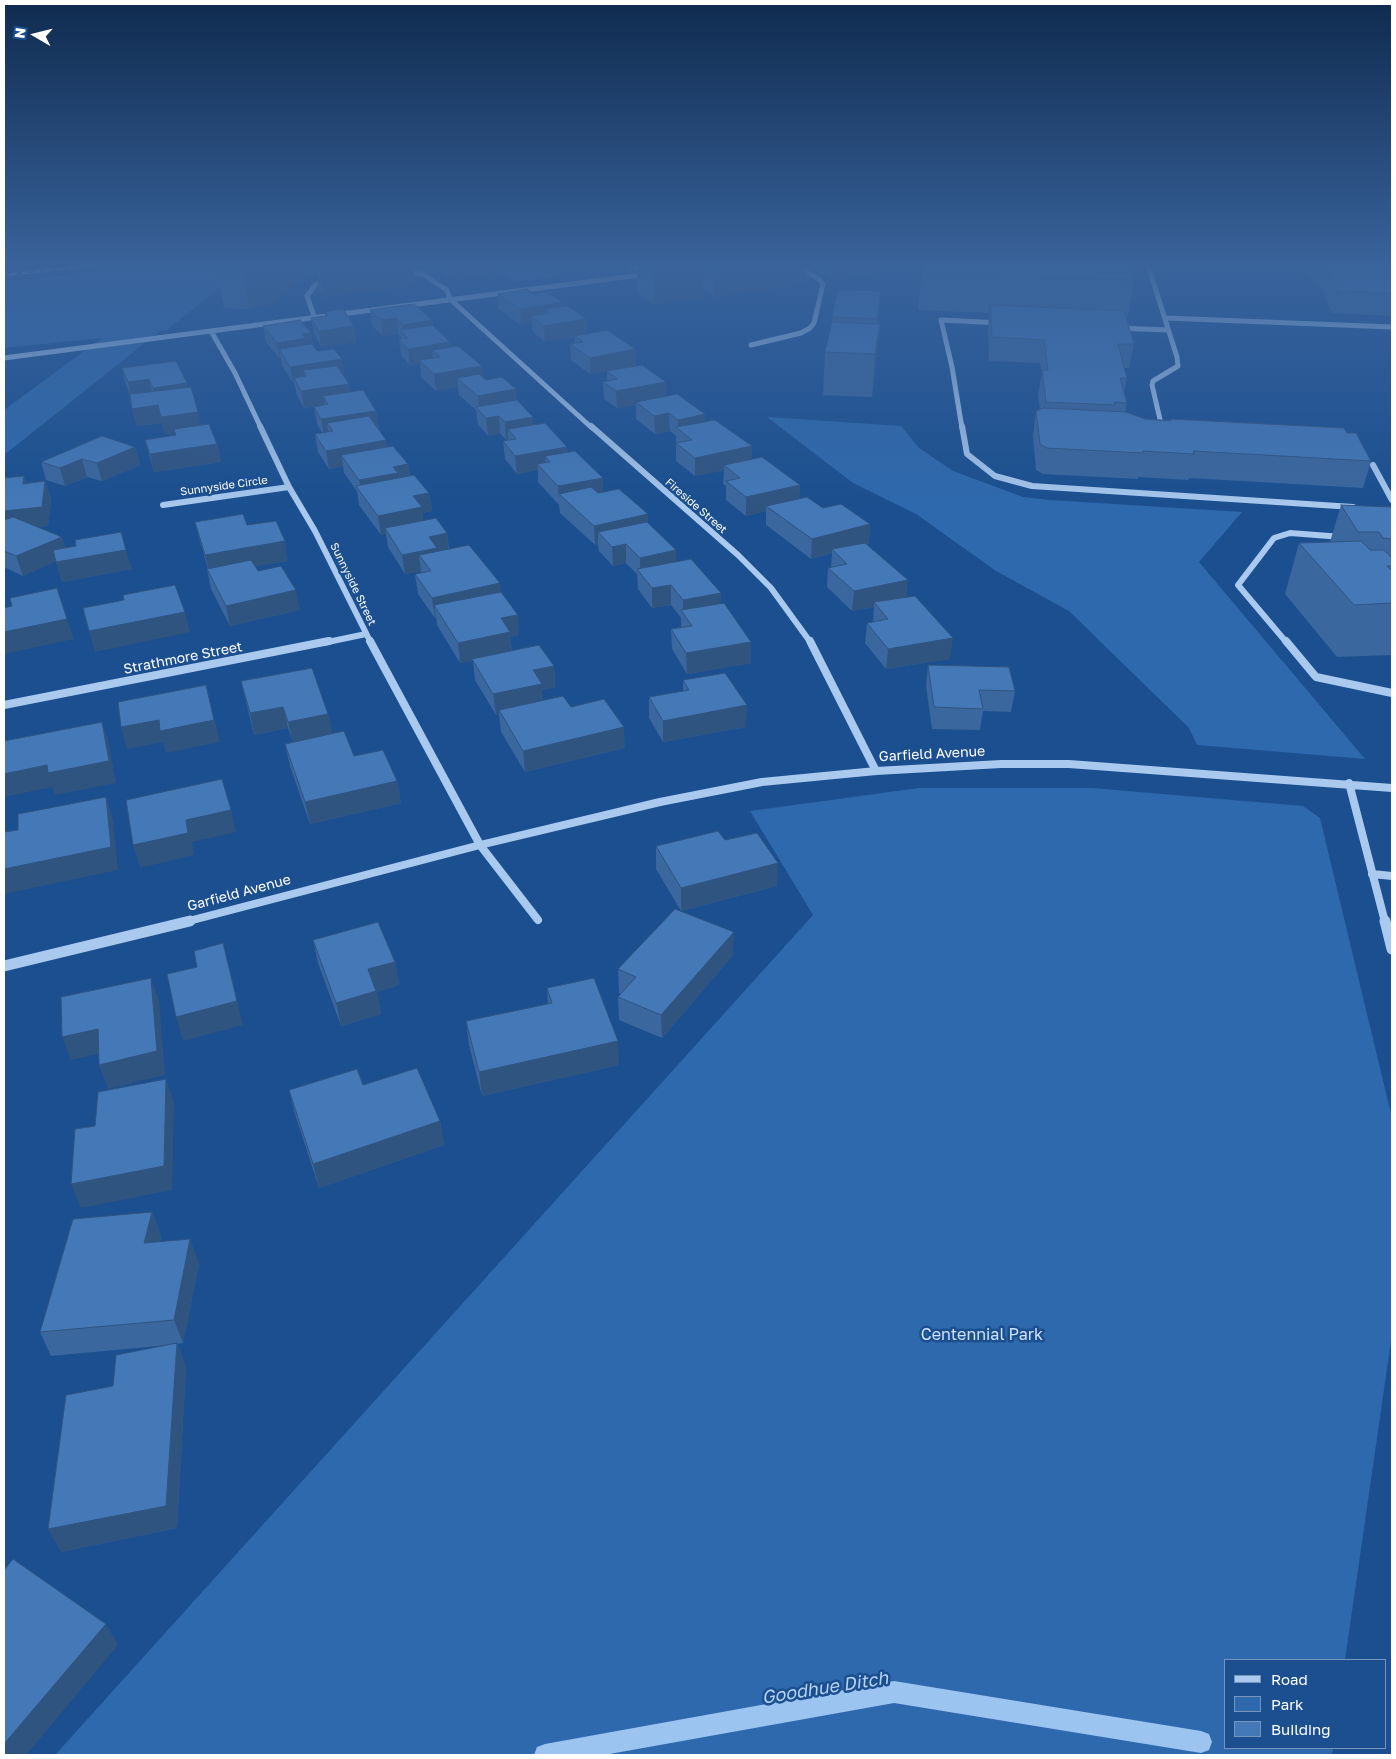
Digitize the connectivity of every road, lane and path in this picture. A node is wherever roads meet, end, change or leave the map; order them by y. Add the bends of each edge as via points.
1 (107, 344) edge
2 (219, 344) edge
3 (499, 344) edge
4 (756, 344) edge
5 (947, 344) edge
6 (1173, 344) edge
7 (752, 345) dead end
8 (4, 358) edge
9 (1162, 429) edge
10 (1373, 465) dead end
11 (289, 487) junction
12 (1392, 500) edge
13 (162, 505) dead end
14 (1363, 508) edge
15 (1346, 537) edge
16 (366, 634) junction
17 (1392, 694) edge
18 (4, 705) edge
19 (876, 771) junction
20 (1349, 783) junction
21 (1392, 788) edge
22 (480, 844) junction
23 (1372, 874) junction
24 (1392, 876) edge
25 (538, 920) dead end
26 (1392, 949) edge
27 (4, 966) edge

1 - 8 street
2 - 11 street, Sunnyside Street
3 - 19 street, Fireside Street via 738,555 771,588 809,639
4 - 7 street
5 - 14 street via 967,454 995,476 1032,486
6 - 9 street via 1178,366 1153,380 1152,386
10 - 12 street
11 - 13 street, Sunnyside Circle
11 - 16 street, Sunnyside Street via 316,531
15 - 17 street via 1290,533 1274,538 1238,585 1316,677
16 - 18 street, Strathmore Street
16 - 22 street, Sunnyside Street
19 - 20 street, Garfield Avenue via 1069,764
19 - 22 street, Garfield Avenue via 762,782
20 - 21 street, Garfield Avenue
20 - 23 street
22 - 25 street
22 - 27 street, Garfield Avenue
23 - 24 street
23 - 26 street

